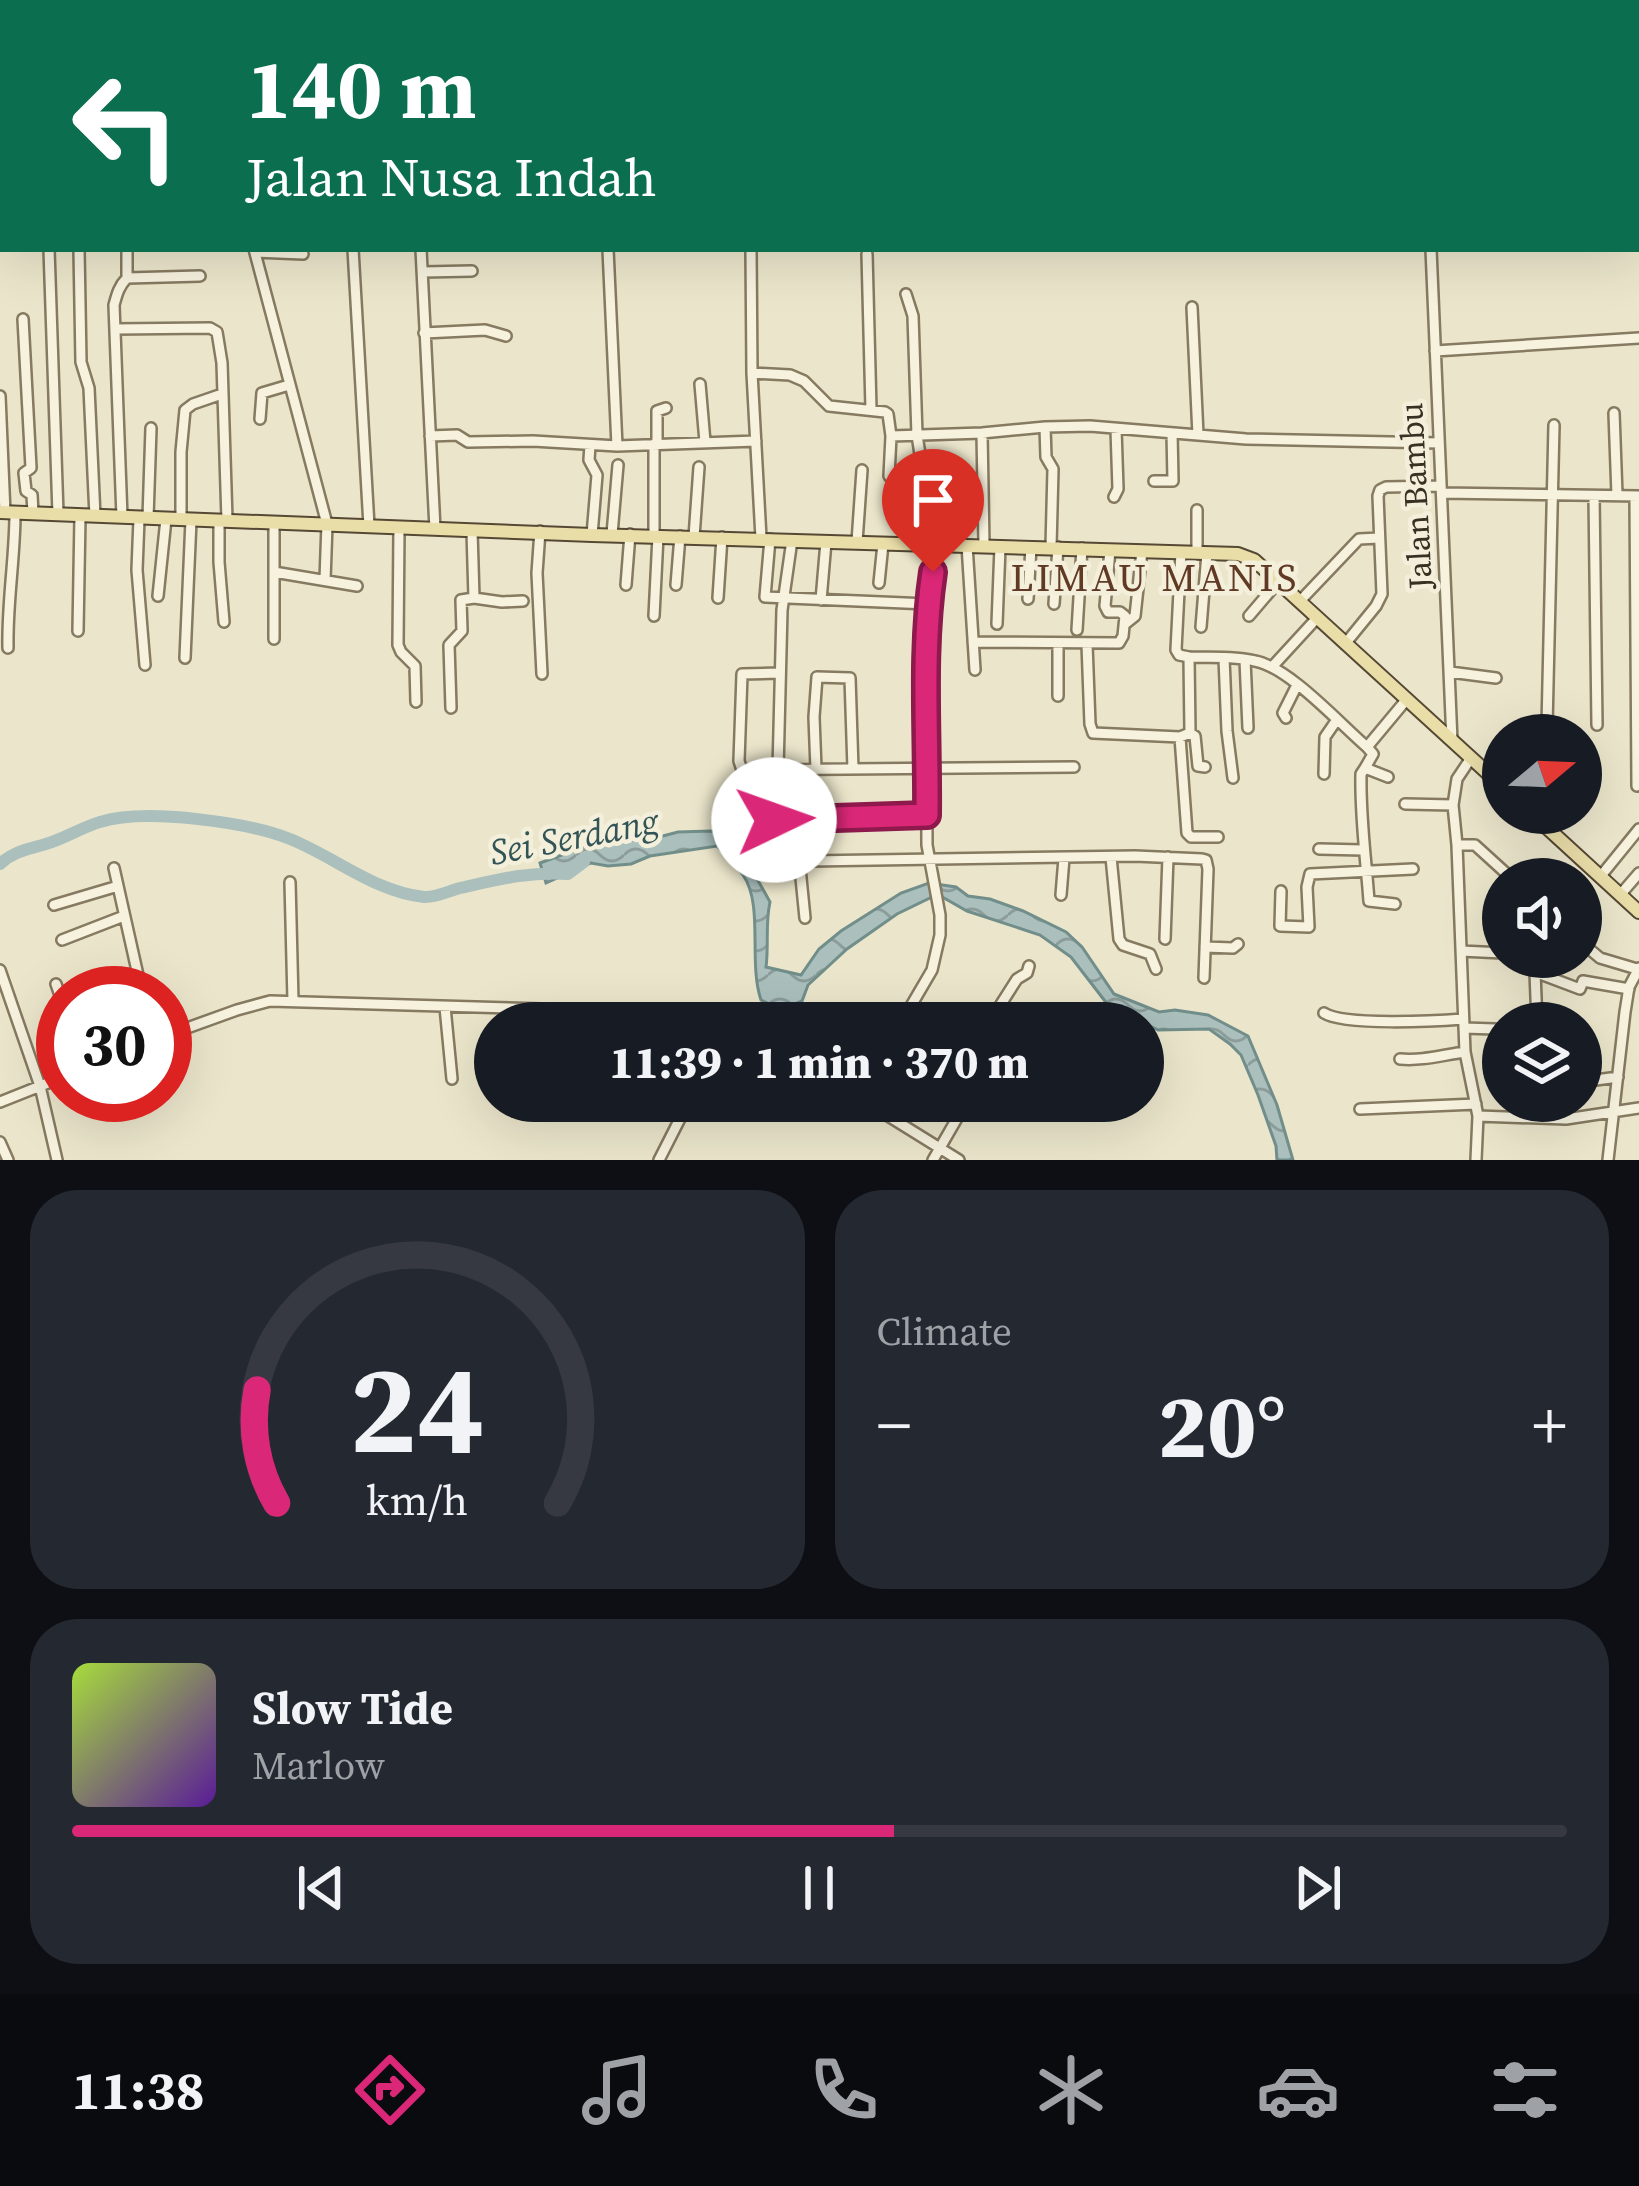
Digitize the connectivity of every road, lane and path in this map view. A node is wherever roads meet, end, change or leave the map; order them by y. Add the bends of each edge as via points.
1 (49, 252) edge
2 (79, 252) edge
3 (127, 252) edge
4 (254, 252) edge
5 (270, 252) edge
6 (353, 252) edge
7 (421, 252) edge
8 (608, 252) edge
9 (751, 252) edge
10 (1431, 252) edge
11 (303, 254) dead end
12 (867, 254) dead end
13 (423, 272) junction
14 (472, 272) dead end
15 (200, 276) dead end
16 (128, 278) junction
17 (906, 294) dead end
18 (1192, 307) dead end
19 (23, 320) dead end
20 (116, 329) junction
21 (424, 333) junction
22 (506, 336) dead end
23 (1639, 338) edge
24 (1435, 351) junction
25 (752, 373) junction
26 (290, 385) junction
27 (700, 385) dead end
28 (222, 394) junction
29 (0, 396) edge
30 (666, 408) dead end
31 (871, 409) junction
32 (1614, 413) dead end
33 (260, 419) dead end
34 (1554, 425) dead end
35 (1045, 427) junction
36 (151, 428) dead end
37 (1116, 429) junction
38 (982, 433) junction
39 (1172, 433) junction
40 (917, 435) junction
41 (1198, 435) junction
42 (430, 436) junction
43 (891, 436) junction
44 (756, 440) junction
45 (705, 442) junction
46 (1439, 443) junction
47 (656, 444) junction
48 (590, 445) junction
49 (617, 446) junction
50 (618, 465) dead end
51 (699, 467) dead end
52 (862, 470) dead end
53 (889, 476) dead end
54 (1154, 481) dead end
55 (1442, 489) junction
56 (936, 492) dead end
57 (1552, 495) junction
58 (1617, 495) junction
59 (1594, 496) junction
60 (1637, 496) edge
61 (1114, 497) dead end
62 (1197, 509) dead end
63 (7, 512) edge
64 (33, 514) junction
65 (58, 514) junction
66 (87, 516) junction
67 (122, 518) junction
68 (143, 518) junction
69 (166, 519) junction
70 (186, 519) junction
71 (223, 520) junction
72 (274, 522) junction
73 (327, 524) junction
74 (368, 526) junction
75 (399, 528) junction
76 (435, 529) junction
77 (472, 531) junction
78 (540, 531) junction
79 (612, 534) junction
80 (630, 534) junction
81 (592, 535) junction
82 (656, 535) junction
83 (687, 536) junction
84 (722, 537) junction
85 (765, 538) junction
86 (1379, 538) junction
87 (792, 541) junction
88 (826, 542) junction
89 (857, 542) junction
90 (883, 544) junction
91 (934, 544) junction
92 (967, 545) junction
93 (984, 545) junction
94 (1000, 547) junction
95 (1031, 547) junction
96 (1054, 547) junction
97 (1082, 548) junction
98 (1110, 550) junction
99 (1142, 551) junction
100 (1180, 552) junction
101 (1202, 552) junction
102 (274, 572) junction
103 (325, 580) junction
104 (1278, 582) junction
105 (880, 583) dead end
106 (626, 585) dead end
107 (676, 585) dead end
108 (357, 586) dead end
109 (158, 596) dead end
110 (473, 598) junction
111 (718, 598) dead end
112 (1028, 599) dead end
113 (784, 600) junction
114 (820, 600) junction
115 (523, 601) dead end
116 (1300, 601) junction
117 (928, 604) junction
118 (1054, 604) dead end
119 (654, 616) dead end
120 (1249, 616) dead end
121 (1317, 618) junction
122 (224, 622) dead end
123 (997, 623) dead end
124 (1124, 624) junction
125 (1201, 627) dead end
126 (1077, 629) dead end
127 (78, 631) dead end
128 (274, 639) dead end
129 (973, 642) junction
130 (1058, 643) junction
131 (1087, 644) junction
132 (1345, 644) junction
133 (8, 648) dead end
134 (185, 658) dead end
135 (1189, 658) junction
136 (1224, 658) junction
137 (1245, 660) junction
138 (145, 665) dead end
139 (1272, 667) junction
140 (975, 670) dead end
141 (1450, 672) junction
142 (779, 673) junction
143 (542, 674) dead end
144 (1496, 678) dead end
145 (1297, 685) junction
146 (1058, 696) dead end
147 (1407, 699) junction
148 (416, 701) dead end
149 (452, 708) dead end
150 (1547, 714) edge
151 (1597, 714) edge
152 (1286, 718) dead end
153 (1336, 721) junction
154 (1248, 728) dead end
155 (1185, 735) junction
156 (1452, 741) junction
157 (1367, 747) junction
158 (1471, 758) junction
159 (1074, 767) dead end
160 (1205, 767) dead end
161 (1365, 767) junction
162 (1482, 768) edge
163 (815, 769) junction
164 (853, 769) junction
165 (778, 770) junction
166 (928, 770) junction
167 (1324, 774) dead end
168 (1388, 777) dead end
169 (1233, 778) dead end
170 (1637, 786) edge
171 (1405, 804) dead end
172 (1453, 805) junction
173 (927, 815) junction
174 (774, 820) dead end
175 (1639, 829) edge
176 (1553, 834) edge
177 (1218, 837) dead end
178 (1457, 845) junction
179 (1318, 848) dead end
180 (1364, 850) junction
181 (1111, 856) junction
182 (1168, 857) junction
183 (1064, 858) junction
184 (1489, 858) edge
185 (1579, 858) edge
186 (929, 864) junction
187 (114, 868) dead end
188 (1413, 869) dead end
189 (1369, 872) junction
190 (1639, 873) edge
191 (1602, 875) edge
192 (1602, 879) edge
193 (290, 882) dead end
194 (118, 886) junction
195 (1281, 891) dead end
196 (1620, 895) junction
197 (1061, 896) dead end
198 (1396, 904) dead end
199 (54, 905) dead end
200 (1639, 912) edge
201 (124, 916) junction
202 (805, 918) dead end
203 (1165, 939) dead end
204 (62, 940) dead end
205 (1238, 944) dead end
206 (1205, 947) junction
207 (1461, 951) junction
208 (1482, 952) edge
209 (1602, 959) edge
210 (136, 966) edge
211 (1029, 966) dead end
212 (1638, 968) edge
213 (0, 970) edge
214 (1156, 970) dead end
215 (1204, 978) dead end
216 (1551, 978) edge
217 (1629, 989) junction
218 (293, 1001) junction
219 (913, 1002) edge
220 (1002, 1002) edge
221 (445, 1007) junction
222 (474, 1008) edge
223 (1324, 1013) dead end
224 (1464, 1024) junction
225 (192, 1026) edge
226 (1482, 1027) edge
227 (1466, 1052) junction
228 (1400, 1059) dead end
229 (36, 1074) edge
230 (1618, 1077) junction
231 (452, 1079) dead end
232 (1602, 1079) edge
233 (36, 1088) edge
234 (0, 1102) edge
235 (1475, 1104) junction
236 (1639, 1108) edge
237 (1360, 1109) dead end
238 (1614, 1112) junction
239 (1602, 1114) edge
240 (1478, 1117) junction
241 (1482, 1117) edge
242 (48, 1122) edge
243 (678, 1122) edge
244 (898, 1122) edge
245 (955, 1122) edge
246 (0, 1142) edge
247 (940, 1148) junction
248 (8, 1160) edge
249 (57, 1160) edge
250 (659, 1160) edge
251 (933, 1160) edge
252 (959, 1160) edge
253 (1476, 1160) edge
254 (1608, 1160) edge

1 - 65 street
2 - 66 street
3 - 16 street
4 - 26 street
5 - 11 street
6 - 74 street
7 - 13 street
8 - 49 street
9 - 25 street
10 - 24 street, Jalan Bambu
12 - 31 street
13 - 14 street
13 - 21 street
15 - 16 street
16 - 20 street via 117,295
17 - 40 street
18 - 41 street
19 - 64 street via 31,468 24,479
20 - 28 street via 215,330
20 - 67 street
21 - 22 street
21 - 42 street
23 - 24 street
24 - 46 street, Jalan Bambu
25 - 31 street via 798,378 829,406
25 - 44 street
26 - 33 street via 262,393
26 - 73 street
27 - 45 street
28 - 70 street via 185,410
28 - 71 street
29 - 63 street
30 - 47 street via 657,410
31 - 43 street via 888,414
32 - 58 street
34 - 57 street
35 - 37 street
35 - 38 street
35 - 96 street
36 - 68 street
37 - 39 street
37 - 61 street
38 - 40 street
38 - 93 street
39 - 41 street
39 - 54 street via 1173,481
40 - 43 street
40 - 56 street
41 - 46 street
42 - 48 street
42 - 76 street
43 - 53 street
44 - 45 street
44 - 85 street
45 - 47 street
46 - 55 street, Jalan Bambu
47 - 49 street
47 - 82 street
48 - 49 street
48 - 81 street via 597,475
50 - 79 street
51 - 83 street
52 - 89 street
55 - 57 street
55 - 86 street via 1380,490
55 - 141 street, Jalan Bambu
57 - 59 street
57 - 150 street
58 - 59 street
58 - 60 street
59 - 151 street
60 - 170 street
62 - 101 street
63 - 64 main road
63 - 133 street via 15,550
64 - 65 main road
65 - 66 main road
66 - 67 main road
66 - 127 street
67 - 68 main road
68 - 69 main road
68 - 138 street via 137,570
69 - 70 main road
69 - 109 street
70 - 71 main road
70 - 134 street
71 - 72 main road
71 - 122 street
72 - 73 main road
72 - 102 street
73 - 74 main road
73 - 103 street
74 - 75 main road
75 - 76 main road
75 - 148 street via 398,645 415,666
76 - 77 main road
77 - 78 main road
77 - 110 street
78 - 81 main road
78 - 143 street
79 - 80 main road
79 - 81 main road
80 - 82 main road
80 - 106 street
82 - 83 main road
82 - 119 street
83 - 84 main road
83 - 107 street
84 - 85 main road
84 - 111 street
85 - 87 main road
85 - 113 street via 763,596
86 - 116 street via 1359,539
86 - 132 street via 1382,594
87 - 88 main road
87 - 113 street
88 - 89 main road
88 - 114 street
89 - 90 main road
90 - 91 main road
90 - 105 street
91 - 92 main road
91 - 117 street
92 - 93 main road
92 - 129 street
93 - 94 main road
94 - 95 main road
94 - 123 street
95 - 96 main road
95 - 112 street
96 - 97 main road
96 - 118 street
97 - 98 main road
97 - 126 street
98 - 99 main road
98 - 124 street via 1105,606 1123,613
99 - 100 main road
99 - 124 street via 1135,616
100 - 101 main road
100 - 135 street via 1177,650
101 - 104 main road via 1246,556
101 - 125 street
102 - 103 street
102 - 128 street
103 - 108 street
104 - 116 main road
104 - 120 street
110 - 115 street
110 - 149 street via 461,600 461,632 449,645
113 - 114 street
113 - 142 street
114 - 117 street
116 - 121 main road
117 - 166 street
121 - 132 main road
121 - 139 street
124 - 131 street via 1119,643
129 - 130 street
129 - 140 street
130 - 131 street
130 - 146 street
131 - 155 street via 1093,733
132 - 147 main road
135 - 136 street
135 - 155 street
136 - 137 street
136 - 169 street
137 - 139 street
137 - 154 street
139 - 145 street
141 - 144 street
141 - 156 street, Jalan Bambu
142 - 165 street
142 - 165 street via 742,674 739,761 742,770
145 - 152 street
145 - 153 street
147 - 156 main road
147 - 157 street
153 - 157 street
153 - 167 street via 1324,740
155 - 160 street via 1195,736 1198,766
155 - 177 street via 1187,833
156 - 158 main road
157 - 161 street via 1373,754
158 - 162 main road
158 - 172 street
159 - 166 street
161 - 168 street
161 - 180 street
163 - 164 street
163 - 164 street via 818,677 849,677
163 - 165 street
164 - 166 street
166 - 173 street
171 - 172 street
172 - 178 street
173 - 174 street
173 - 186 street
175 - 191 street
176 - 185 main road
178 - 184 street via 1475,845
178 - 207 street
179 - 180 street
180 - 189 street
181 - 182 street
181 - 183 street
181 - 214 street via 1119,939 1150,954
182 - 203 street
182 - 206 street via 1206,860
183 - 186 street
183 - 197 street
186 - 202 street via 802,863
186 - 219 street via 938,952
187 - 194 street
188 - 189 street
189 - 195 street via 1310,874 1309,927 1280,926
189 - 198 street via 1370,901
190 - 196 street
192 - 196 main road
193 - 218 street
194 - 199 street
194 - 201 street
196 - 200 main road
201 - 204 street
201 - 210 street
205 - 206 street
206 - 215 street
207 - 208 street
207 - 224 street
209 - 212 street
211 - 220 street
212 - 217 street
213 - 229 street
216 - 217 street via 1580,989 1583,980
217 - 230 street
218 - 221 street
218 - 225 street via 254,1004
221 - 222 street
221 - 231 street
223 - 224 street via 1349,1021
224 - 226 street
224 - 227 street
227 - 228 street
227 - 235 street
230 - 232 street
230 - 238 street
233 - 234 street
235 - 237 street
235 - 240 street
236 - 238 street
238 - 239 street
238 - 254 street
240 - 241 street
240 - 253 street
242 - 249 street
243 - 250 street
244 - 247 street
245 - 247 street
246 - 248 street
247 - 251 street
247 - 252 street

